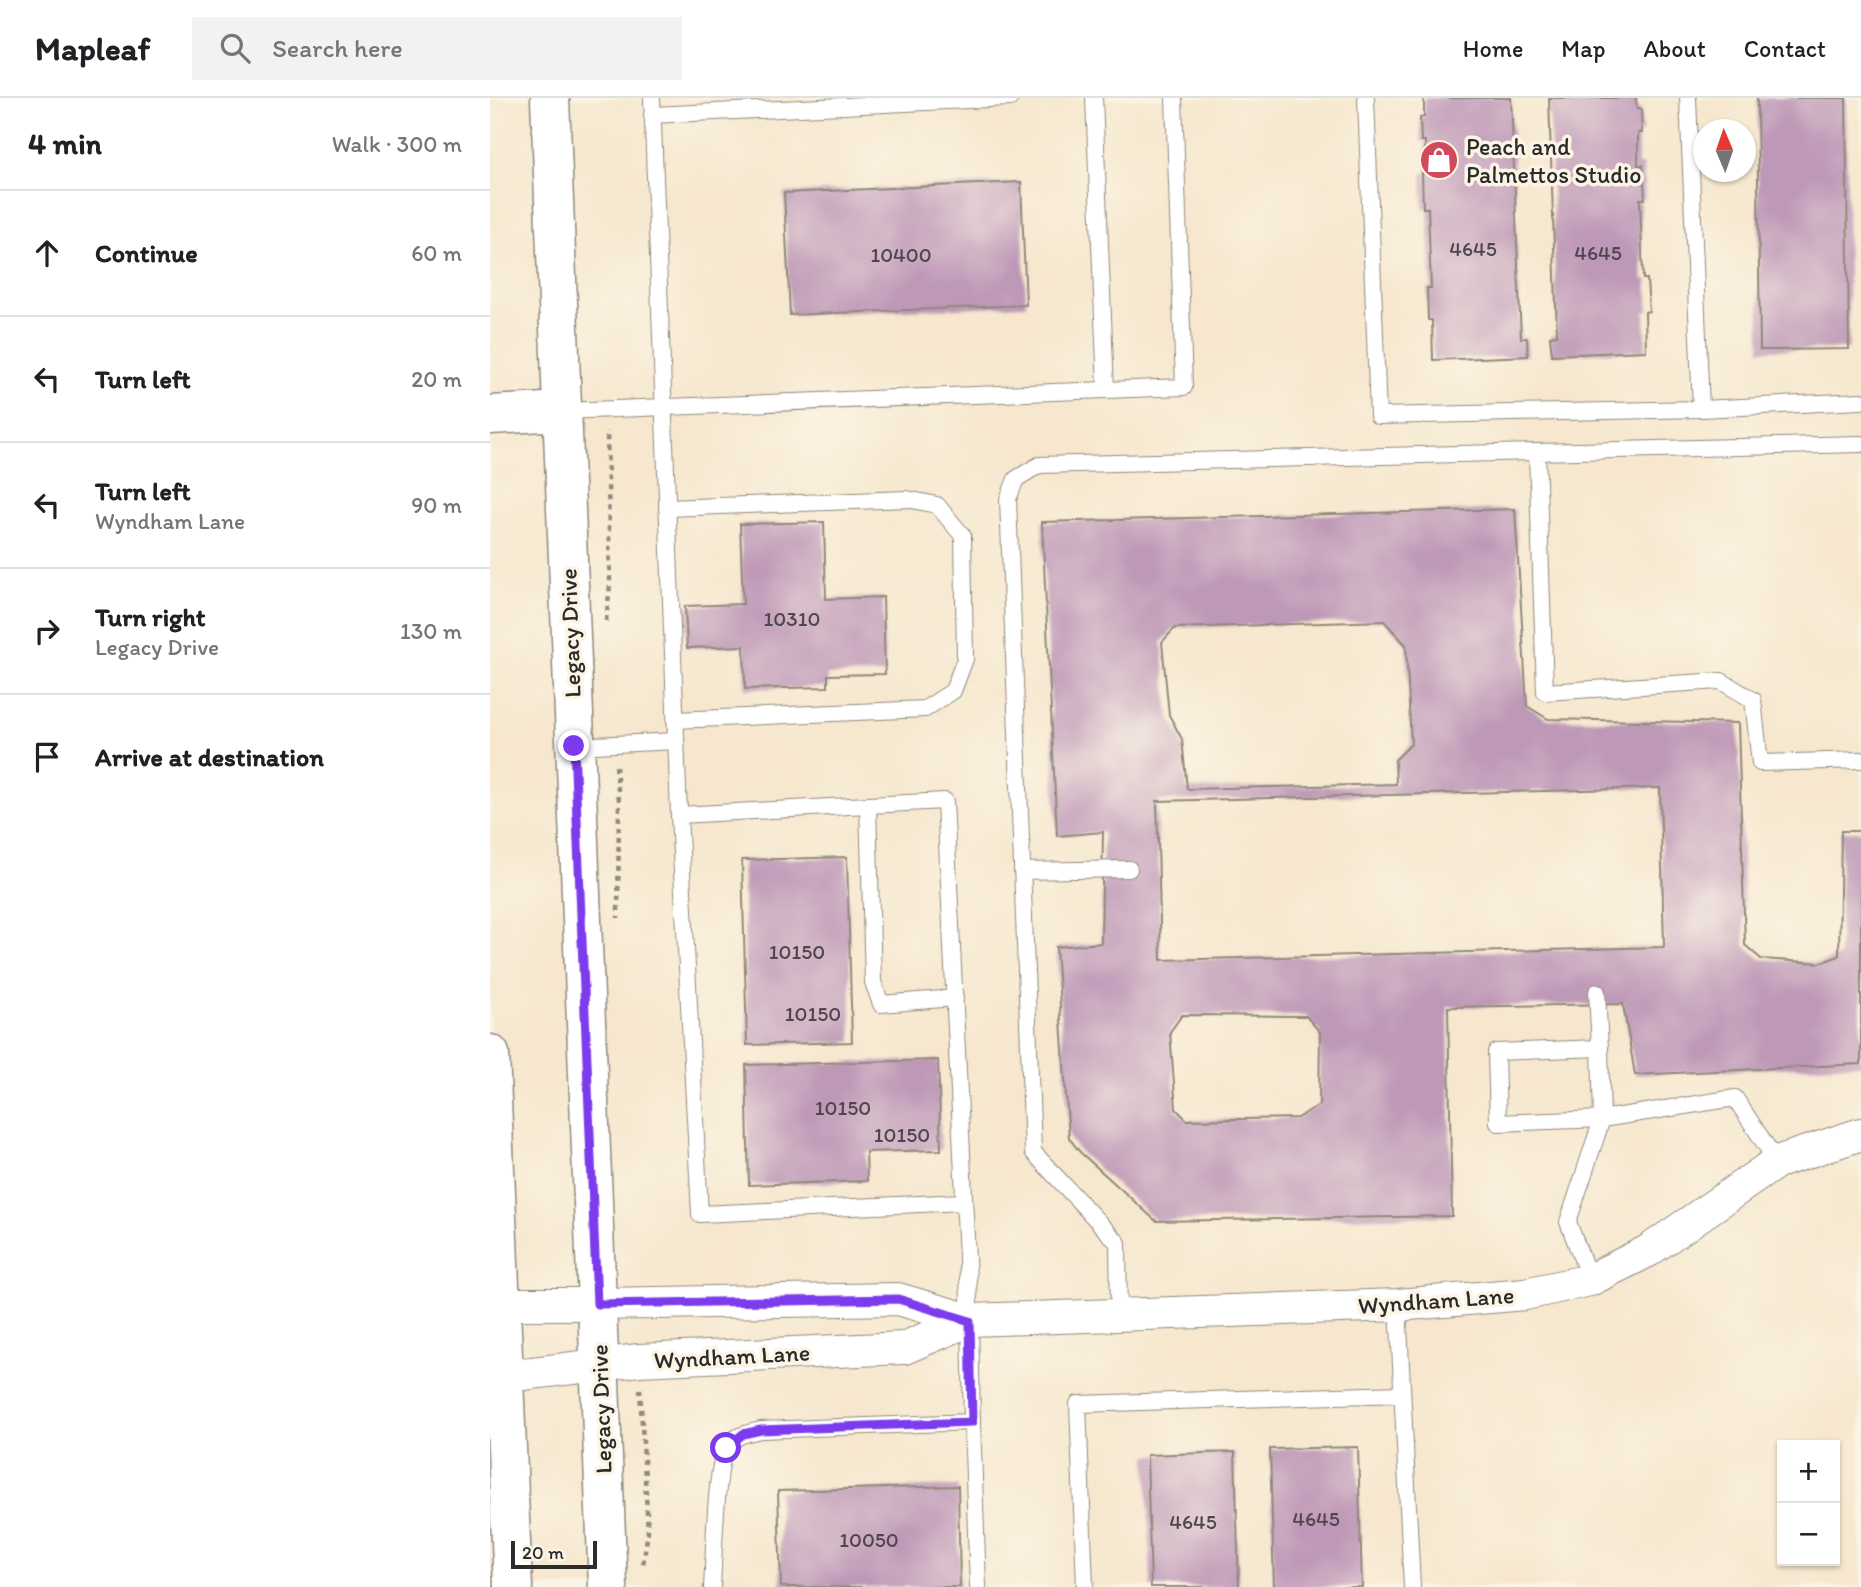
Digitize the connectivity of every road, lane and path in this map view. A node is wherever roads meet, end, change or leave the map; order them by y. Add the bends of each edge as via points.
1 (550, 98) edge
2 (1010, 98) edge
3 (1094, 98) edge
4 (1174, 98) edge
5 (1366, 98) edge
6 (1688, 98) edge
7 (652, 106) edge
8 (1106, 390) junction
9 (1861, 401) edge
10 (663, 407) junction
11 (1701, 409) junction
12 (563, 411) junction
13 (490, 415) edge
14 (1861, 444) edge
15 (1537, 452) junction
16 (667, 508) junction
17 (675, 720) junction
18 (676, 741) junction
19 (574, 746) junction
20 (1861, 760) edge
21 (867, 805) junction
22 (679, 815) junction
23 (1129, 869) dead end
24 (1022, 871) junction
25 (1597, 992) dead end
26 (955, 998) junction
27 (1600, 1048) junction
28 (490, 1054) edge
29 (1602, 1119) junction
30 (1861, 1134) edge
31 (1777, 1162) junction
32 (964, 1202) junction
33 (1590, 1280) junction
34 (495, 1304) edge
35 (597, 1304) junction
36 (1398, 1305) junction
37 (1119, 1315) junction
38 (970, 1321) junction
39 (599, 1364) junction
40 (497, 1378) edge
41 (1402, 1394) junction
42 (640, 1401) dead end
43 (972, 1422) junction
44 (624, 1581) edge
45 (513, 1587) edge
46 (712, 1587) edge
47 (978, 1587) edge
48 (1085, 1587) edge
49 (1412, 1587) edge

1 - 12 main road, Legacy Drive
2 - 7 lane
3 - 8 lane
4 - 8 lane via 1184,387
5 - 11 lane via 1378,416
6 - 11 lane
7 - 10 lane
8 - 10 lane
9 - 11 lane
10 - 12 lane
10 - 16 lane
12 - 13 main road
12 - 19 main road, Legacy Drive
14 - 15 lane
15 - 20 lane via 1545,692 1721,681 1753,700 1760,763
15 - 24 lane via 1039,465 1016,479 1008,499
16 - 17 lane
16 - 17 lane via 906,499 937,505 963,536 965,659 953,691 925,709
17 - 18 lane
18 - 19 lane
18 - 22 lane
19 - 35 main road, Legacy Drive
21 - 22 lane
21 - 26 lane via 873,982 881,1004
21 - 26 lane via 945,801
22 - 32 lane via 700,1214
23 - 24 lane
24 - 37 lane via 1033,1153 1118,1243
25 - 27 lane
26 - 32 lane
27 - 29 lane
27 - 29 lane via 1496,1052 1498,1123
28 - 34 main road
29 - 31 lane via 1735,1098
29 - 33 lane via 1568,1222
30 - 31 street, Wyndham Lane
31 - 33 street, Wyndham Lane via 1648,1251
32 - 38 lane
33 - 36 street, Wyndham Lane via 1525,1294
34 - 35 street, Wyndham Lane
34 - 40 main road
35 - 38 street, Wyndham Lane via 898,1299
35 - 39 main road, Legacy Drive
36 - 37 street, Wyndham Lane
36 - 41 lane
37 - 38 street, Wyndham Lane
38 - 39 street, Wyndham Lane via 904,1348
38 - 43 lane
39 - 40 street, Wyndham Lane
39 - 44 main road, Legacy Drive
40 - 45 main road
41 - 48 lane via 1078,1404
41 - 49 lane
42 - 44 path via 648,1531
43 - 46 lane via 761,1430 733,1440 720,1469
43 - 47 lane

